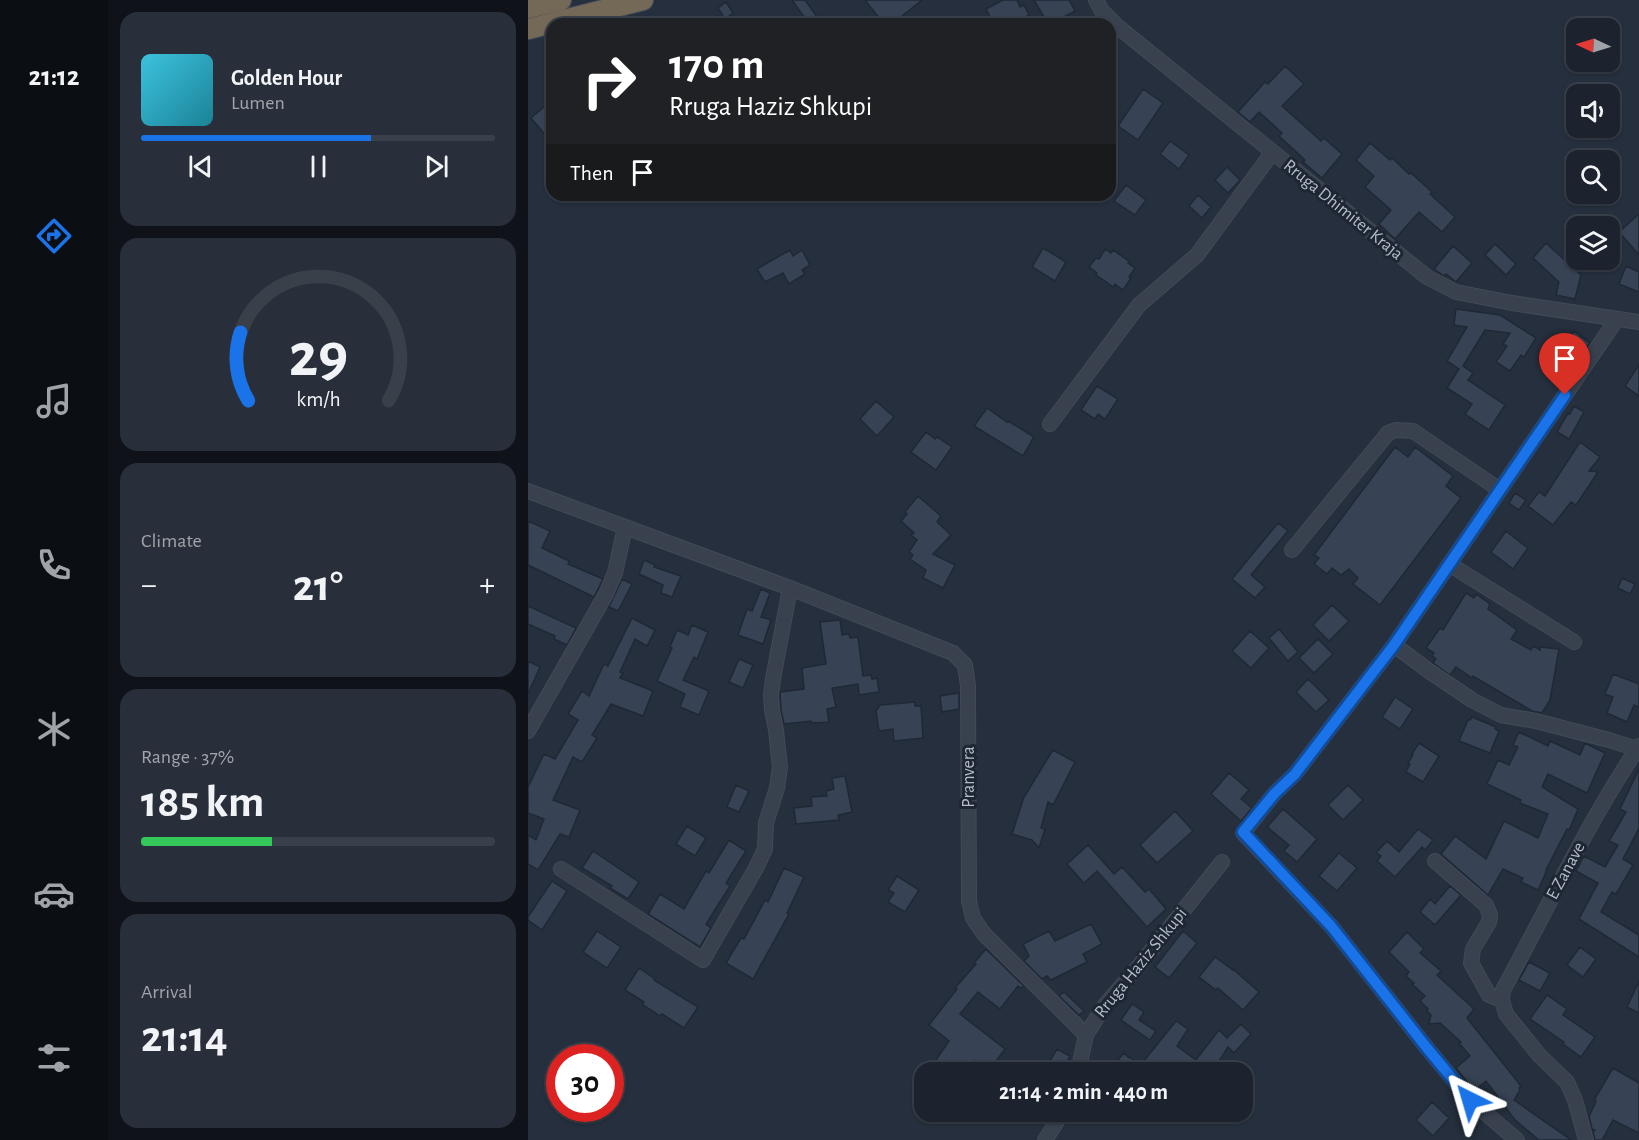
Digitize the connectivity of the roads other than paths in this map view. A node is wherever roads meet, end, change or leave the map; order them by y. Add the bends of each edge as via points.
1 (561, 0) edge
2 (643, 0) edge
3 (1096, 0) edge
4 (528, 8) edge
5 (569, 18) edge
6 (1109, 18) edge
7 (546, 24) edge
8 (1116, 26) edge
9 (528, 28) edge
10 (1272, 153) junction
11 (1617, 319) junction
12 (1639, 322) edge
13 (1050, 424) dead end
14 (1500, 490) junction
15 (528, 491) edge
16 (625, 528) junction
17 (1292, 550) dead end
18 (1449, 564) junction
19 (790, 588) junction
20 (1574, 642) dead end
21 (1394, 645) junction
22 (528, 731) edge
23 (1638, 748) edge
24 (1435, 861) dead end
25 (1222, 862) dead end
26 (561, 869) dead end
27 (1502, 1000) junction
28 (1086, 1035) junction
29 (1080, 1062) edge
30 (1057, 1122) edge
31 (1045, 1140) edge
32 (1517, 1140) edge
33 (1586, 1140) edge

1 - 4 highway
2 - 5 highway
3 - 6 street, Rruga Dhimiter Kraja
7 - 9 highway
8 - 10 street, Rruga Dhimiter Kraja
10 - 11 street, Rruga Dhimiter Kraja via 1427,278 1456,292
10 - 13 street via 1197,255 1139,305
11 - 12 street, Rruga Dhimiter Kraja
11 - 14 street
14 - 17 street via 1413,430 1396,430 1388,433
14 - 18 street
15 - 16 street, Pranvera
16 - 19 street, Pranvera
16 - 22 street via 606,594
18 - 20 street
18 - 21 street
19 - 26 street via 771,695 780,767 766,823 765,849 703,960
19 - 28 street, Pranvera via 953,653 965,665 969,901 973,918 984,934
21 - 23 street via 1472,700 1501,715
21 - 32 street via 1295,774 1243,832 1331,926 1470,1100
23 - 27 street, E Zanave via 1606,796 1566,870 1503,990
24 - 27 street via 1486,905 1489,922 1473,949 1472,963 1489,995
25 - 28 street, Rruga Haziz Shkupi via 1105,1005
27 - 33 street via 1506,1014 1567,1082
28 - 29 street, Rruga Haziz Shkupi
30 - 31 street

